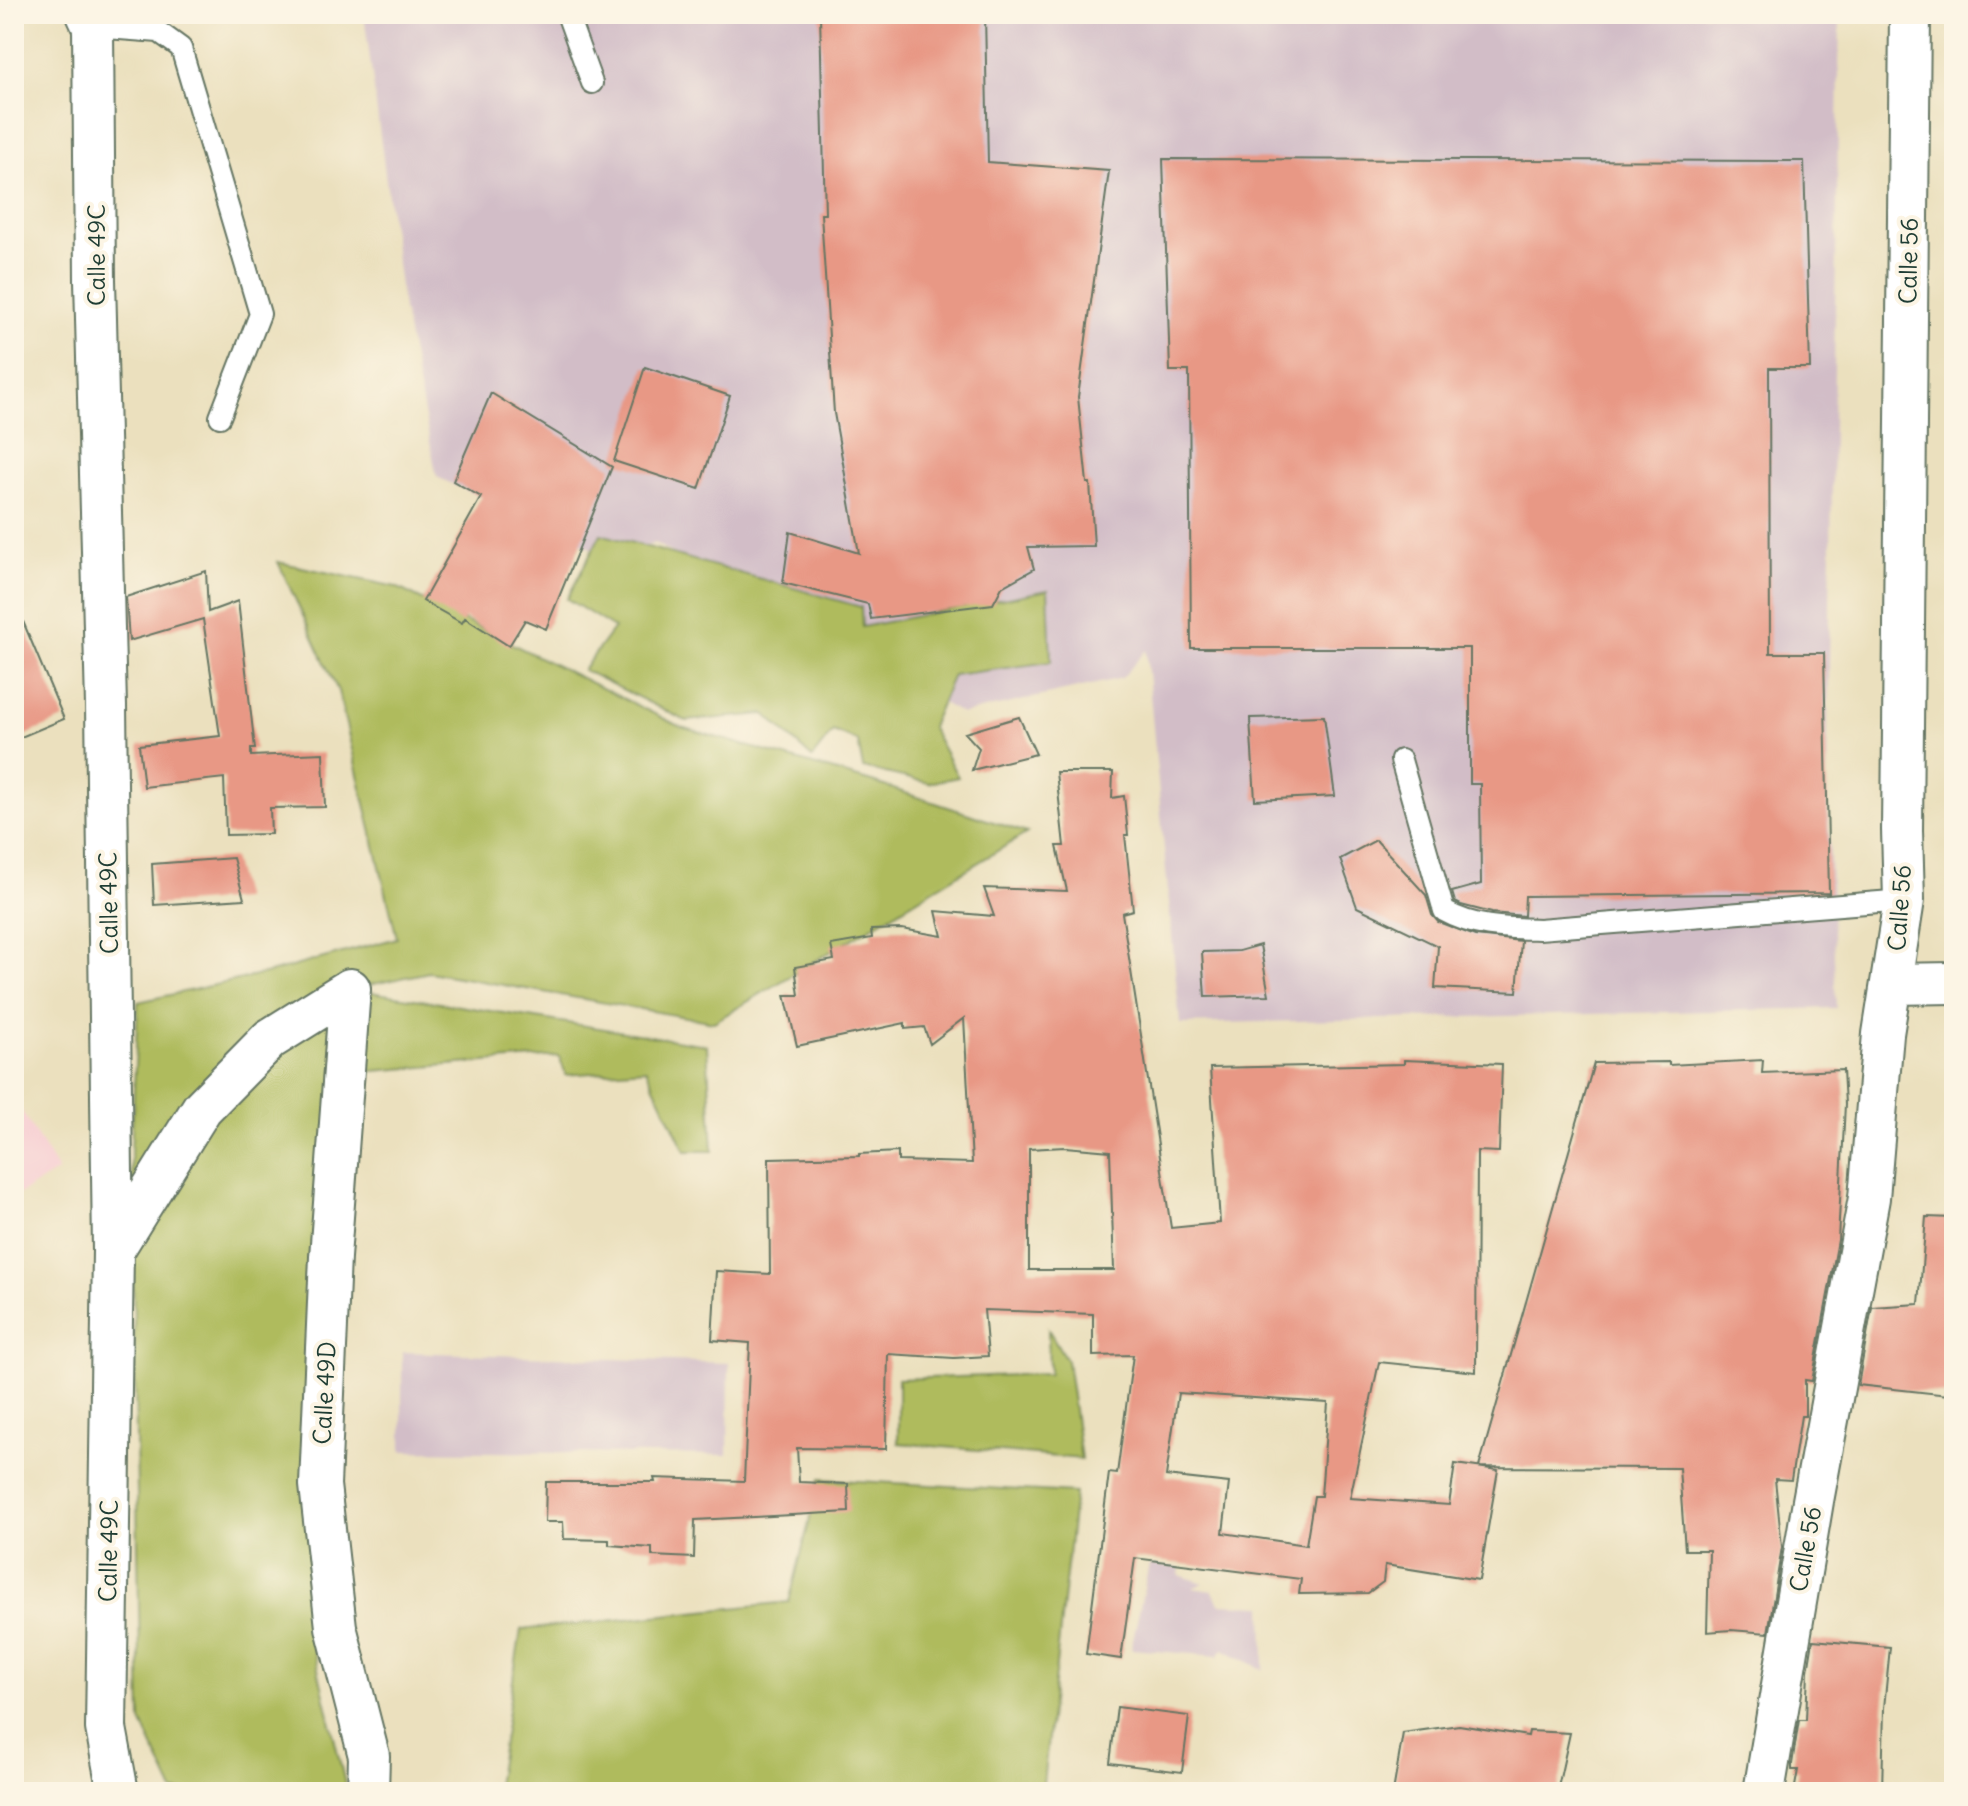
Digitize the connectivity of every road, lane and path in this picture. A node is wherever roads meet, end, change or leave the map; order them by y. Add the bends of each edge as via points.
1 (567, 14) edge
2 (1910, 14) edge
3 (90, 20) edge
4 (592, 83) dead end
5 (220, 417) dead end
6 (1401, 760) dead end
7 (1904, 900) junction
8 (1954, 983) edge
9 (1891, 984) junction
10 (113, 1251) junction
11 (118, 1792) edge
12 (368, 1792) edge
13 (1764, 1792) edge

1 - 4 lane
2 - 7 street, Calle 56
3 - 5 lane via 159,32 181,48 260,314
3 - 10 street, Calle 49C
6 - 7 lane via 1444,911 1464,922 1539,929
7 - 9 street, Calle 56
8 - 9 street
9 - 13 street, Calle 56 via 1869,1198
10 - 11 street, Calle 49C via 106,1728
10 - 12 street, Calle 49D via 202,1108 270,1039 350,989 320,1485 336,1627 369,1756

